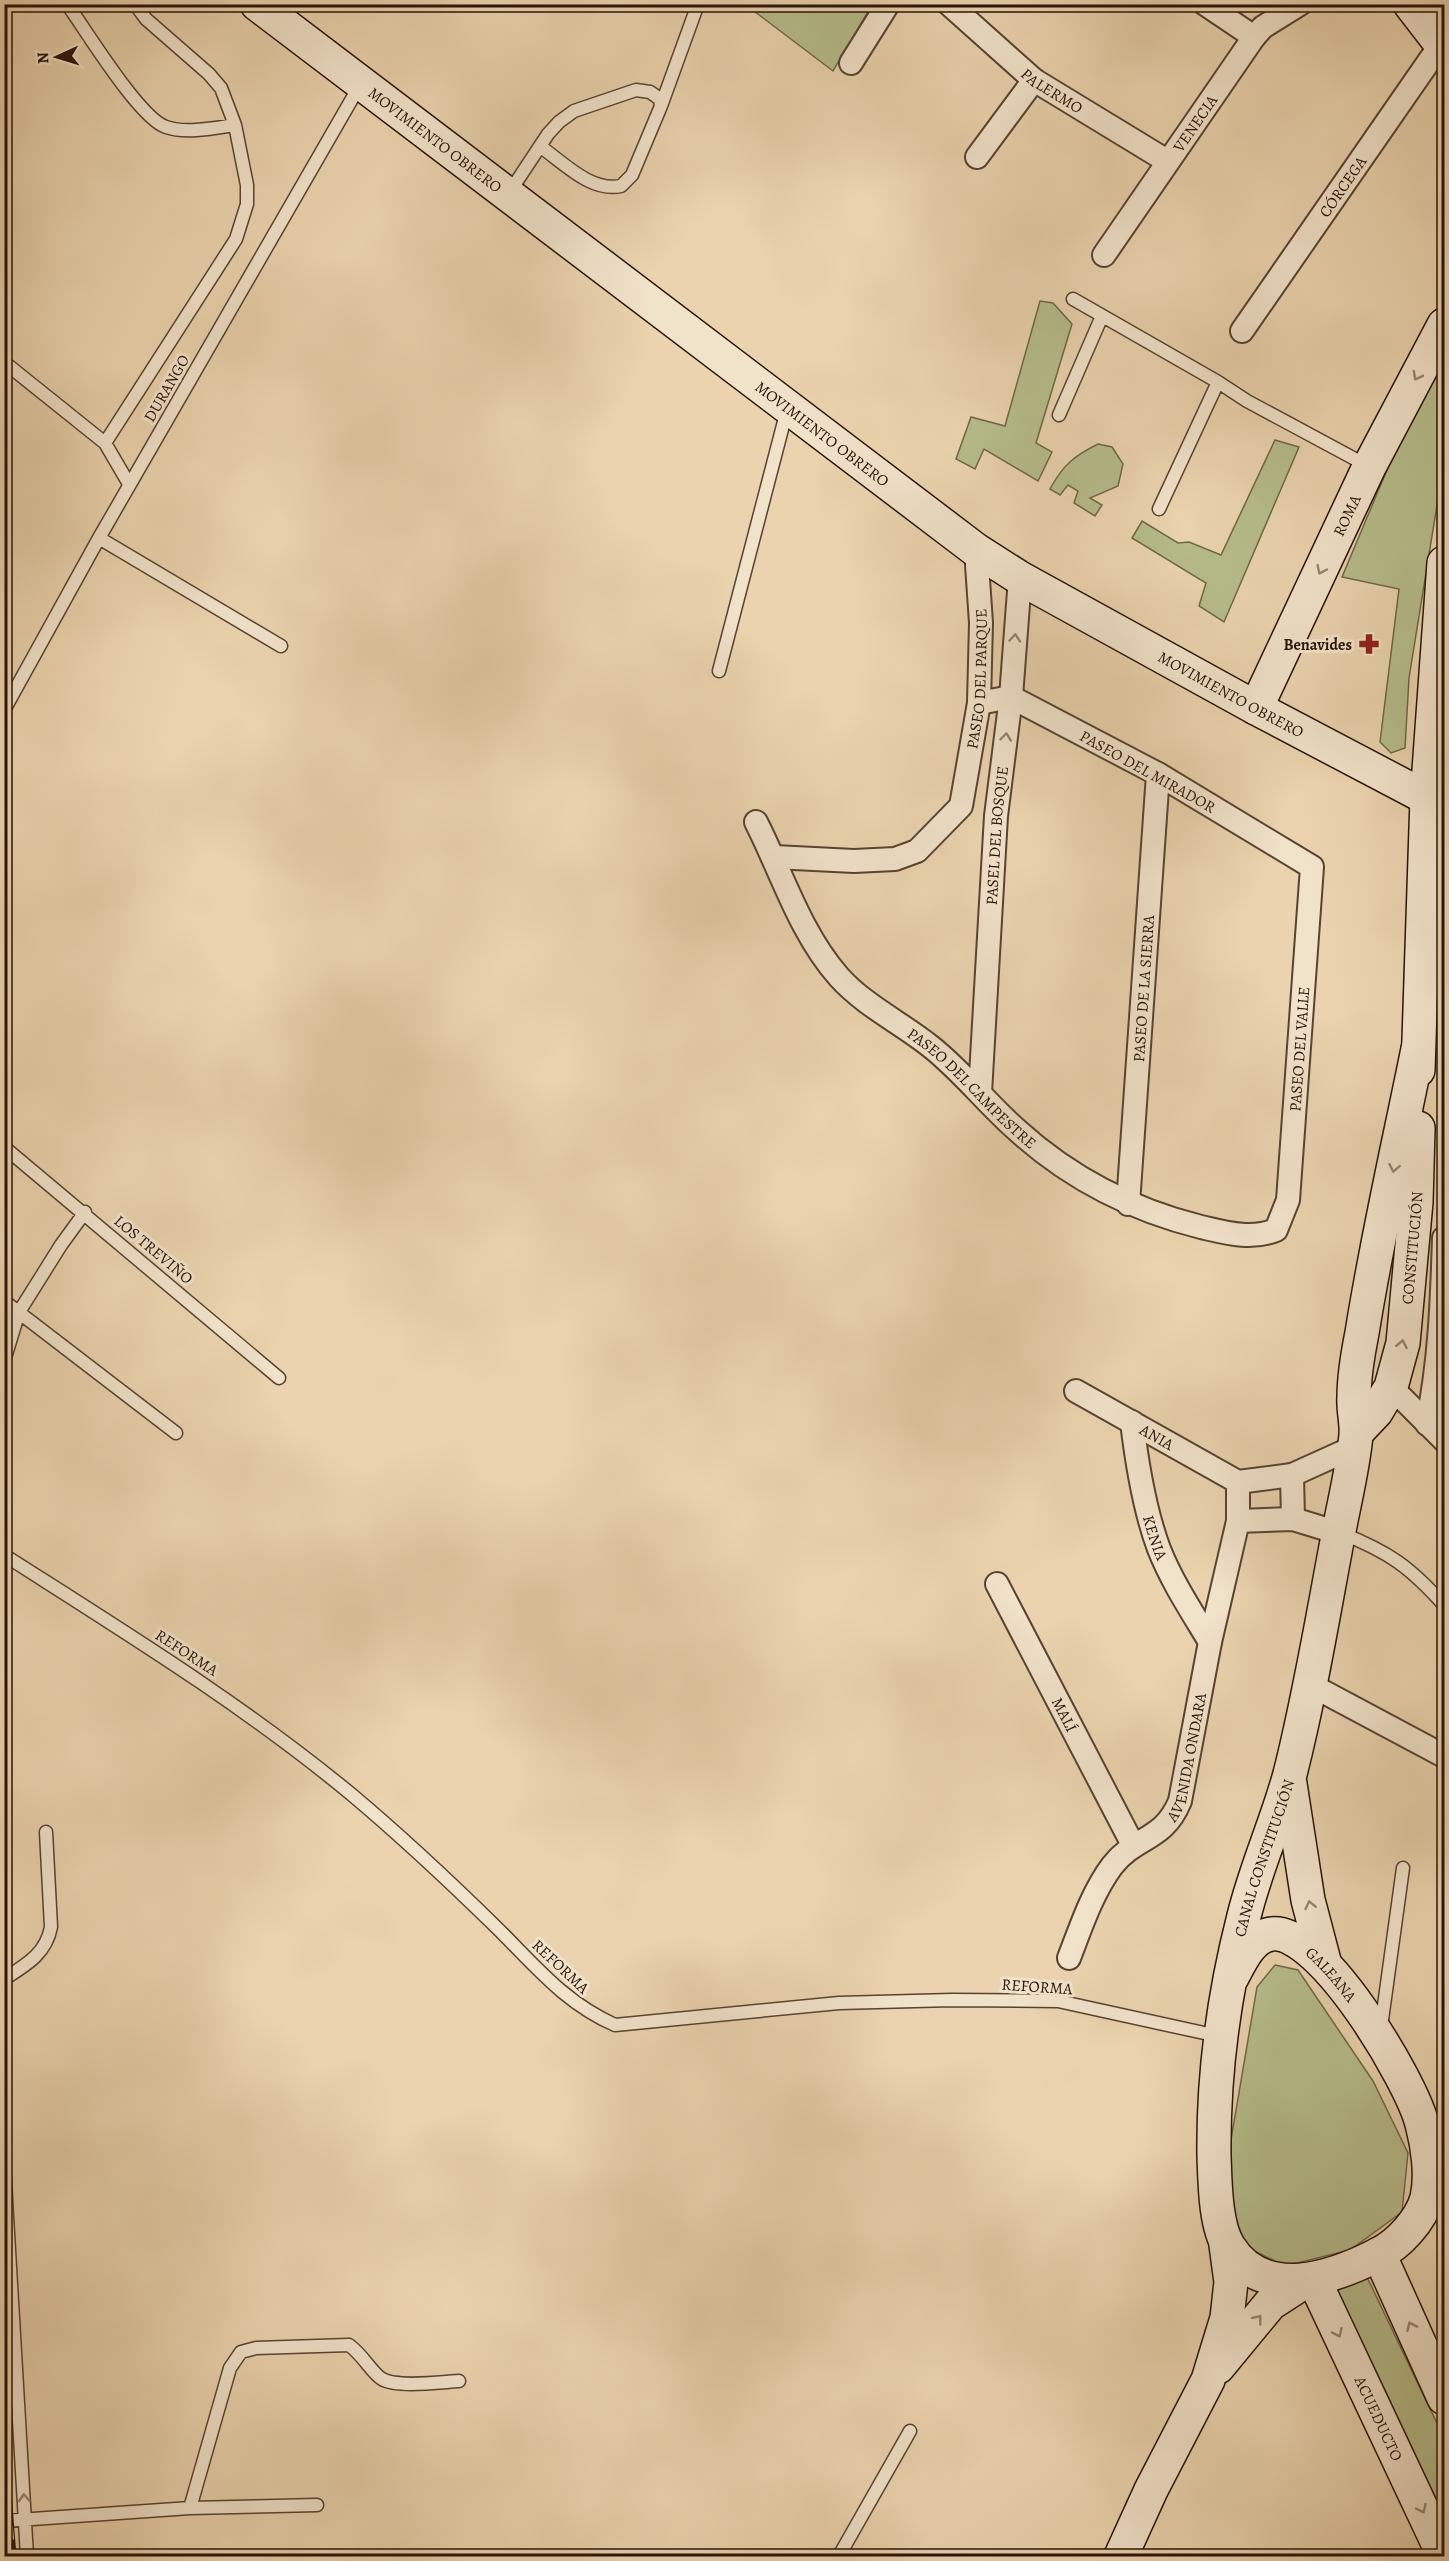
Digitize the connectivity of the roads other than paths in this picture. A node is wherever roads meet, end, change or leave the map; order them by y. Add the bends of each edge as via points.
1 (67, 4) edge
2 (135, 4) edge
3 (257, 4) edge
4 (698, 4) edge
5 (888, 4) edge
6 (949, 4) edge
7 (1205, 4) edge
8 (1300, 4) edge
9 (1410, 4) edge
10 (1254, 37) junction
11 (1443, 46) edge
12 (851, 63) dead end
13 (1034, 80) junction
14 (361, 84) junction
15 (660, 106) junction
16 (236, 125) junction
17 (541, 147) junction
18 (977, 157) dead end
19 (1167, 161) junction
20 (508, 194) junction
21 (1104, 255) dead end
22 (1073, 299) dead end
23 (1102, 316) junction
24 (1444, 325) edge
25 (1242, 331) dead end
26 (4, 362) edge
27 (1218, 382) junction
28 (788, 406) junction
29 (1059, 415) dead end
30 (105, 443) junction
31 (1369, 467) junction
32 (129, 484) junction
33 (1159, 509) dead end
34 (99, 537) junction
35 (976, 550) junction
36 (1443, 577) edge
37 (1020, 578) junction
38 (281, 646) dead end
39 (719, 671) dead end
40 (1011, 697) junction
41 (979, 703) junction
42 (1256, 708) junction
43 (4, 710) edge
44 (1158, 774) junction
45 (1436, 801) edge
46 (961, 807) junction
47 (996, 816) junction
48 (756, 822) dead end
49 (774, 857) junction
50 (1312, 867) joint
51 (1418, 1049) junction
52 (980, 1094) junction
53 (4, 1147) edge
54 (1128, 1204) junction
55 (85, 1212) junction
56 (1276, 1230) joint
57 (1444, 1238) edge
58 (4, 1301) edge
59 (19, 1312) junction
60 (4, 1361) edge
61 (279, 1378) dead end
62 (1391, 1386) junction
63 (1076, 1391) dead end
64 (1132, 1422) junction
65 (1427, 1424) junction
66 (176, 1433) dead end
67 (1355, 1439) junction
68 (1444, 1440) edge
69 (1292, 1475) junction
70 (1238, 1482) junction
71 (1293, 1519) junction
72 (1238, 1521) junction
73 (1339, 1533) junction
74 (4, 1555) edge
75 (997, 1584) dead end
76 (1444, 1605) edge
77 (1210, 1642) junction
78 (1309, 1684) junction
79 (1444, 1756) edge
80 (1289, 1777) junction
81 (46, 1832) dead end
82 (1133, 1845) junction
83 (1403, 1868) dead end
84 (1069, 1958) dead end
85 (1324, 1961) junction
86 (4, 1979) edge
87 (1230, 1981) junction
88 (1221, 2036) junction
89 (1379, 2040) junction
90 (1433, 2126) edge
91 (4, 2165) edge
92 (1436, 2192) edge
93 (1226, 2245) junction
94 (1379, 2254) junction
95 (1309, 2281) junction
96 (1435, 2353) edge
97 (1208, 2380) junction
98 (459, 2381) dead end
99 (1444, 2398) edge
100 (910, 2431) dead end
101 (317, 2505) dead end
102 (190, 2508) junction
103 (25, 2519) junction
104 (4, 2521) edge
105 (27, 2556) edge
106 (840, 2556) edge
107 (1121, 2556) edge
108 (1444, 2556) edge

1 - 16 lane via 145,113 166,127 206,129
2 - 16 lane via 146,19 221,88
3 - 14 street, MOVIMIENTO OBRERO
4 - 15 lane
5 - 12 street
6 - 13 street, PALERMO
7 - 10 street
8 - 10 street, VENECIA
9 - 11 street
10 - 19 street, VENECIA
11 - 25 street, CÓRCEGA
13 - 18 street
13 - 19 street, PALERMO
14 - 20 street, MOVIMIENTO OBRERO
14 - 32 lane, DURANGO
15 - 17 lane via 660,99 650,92 625,93 574,111 559,122
15 - 17 lane via 632,175 621,186 603,188 592,183
16 - 30 lane via 247,204 236,239
17 - 20 lane
19 - 21 street, VENECIA
20 - 28 street, MOVIMIENTO OBRERO
22 - 23 lane
23 - 27 lane
23 - 29 lane
24 -> 31 street, ROMA
26 - 30 lane
27 - 31 lane
27 - 33 lane
28 - 35 street, MOVIMIENTO OBRERO
28 - 39 lane
30 - 32 lane
31 -> 42 street, ROMA
32 - 34 lane, DURANGO
34 - 38 lane
34 - 43 lane, DURANGO
35 - 37 street, MOVIMIENTO OBRERO
35 - 41 street, PASEO DEL PARQUE via 981,623
36 - 45 street, CONSTITUCIÓN
40 -> 37 street, PASEL DEL BOSQUE
37 - 42 street, MOVIMIENTO OBRERO
40 - 41 street
40 - 44 street, PASEO DEL MIRADOR
47 -> 40 street, PASEL DEL BOSQUE
41 - 46 street, PASEO DEL PARQUE
42 - 45 street, MOVIMIENTO OBRERO
44 - 50 street, PASEO DEL MIRADOR
44 - 54 street, PASEO DE LA SIERRA
45 - 51 street, CONSTITUCIÓN
46 - 47 street
46 - 49 street via 917,850 895,859
47 - 52 street, PASEL DEL BOSQUE
48 - 49 street, PASEO DEL CAMPESTRE
49 - 52 street, PASEO DEL CAMPESTRE via 798,914 841,979 931,1046
50 - 56 street, PASEO DEL VALLE via 1288,1200
62 -> 51 street, CONSTITUCIÓN via 1403,1343 1416,1202
51 -> 67 street, CONSTITUCIÓN via 1362,1331 1353,1397
52 - 54 street, PASEO DEL CAMPESTRE via 1018,1132 1087,1181
53 - 55 lane, LOS TREVIÑO
54 - 56 street, PASEO DEL CAMPESTRE via 1168,1219 1246,1236
55 - 59 lane
55 - 61 lane, LOS TREVIÑO
57 - 65 street via 1437,1378
58 - 59 lane
59 - 60 lane
59 - 66 lane
62 - 65 street
62 - 67 street, CONSTITUCIÓN
63 - 64 street, ANIA
64 - 70 street, ANIA
64 - 77 street, KENIA via 1136,1455 1159,1548 1178,1590
65 - 68 street
67 - 69 street
67 - 73 street, CONSTITUCIÓN
69 - 70 street
69 - 71 street
70 - 72 street, AVENIDA ONDARA
71 - 72 street
71 - 73 street
72 - 77 street, AVENIDA ONDARA
73 - 76 lane via 1395,1557 1422,1579
73 - 78 street, CONSTITUCIÓN
74 - 88 lane, REFORMA via 214,1689 275,1733 423,1857 562,1993 588,2013 615,2025 839,2003 1058,2001
75 - 82 street, MALÍ
77 - 82 street, AVENIDA ONDARA via 1180,1801 1172,1819 1160,1832
78 - 79 street
78 - 80 street, CONSTITUCIÓN
85 -> 80 street, CANAL CONSTITUCIÓN via 1305,1880
80 - 87 street, CANAL CONSTITUCIÓN via 1244,1914
81 - 86 lane via 49,1939 42,1952
82 - 84 street, AVENIDA ONDARA via 1101,1884
83 - 89 lane
85 - 87 street, GALEANA via 1300,1941 1272,1934 1259,1938
85 - 89 street, GALEANA
87 - 88 street, GALEANA
88 - 93 street, GALEANA via 1214,2120 1215,2182
89 - 90 street, GALEANA
90 - 92 street, GALEANA via 1428,2160
103 -> 91 lane
92 - 94 street, GALEANA via 1397,2243
93 - 95 street, GALEANA via 1260,2277
93 - 97 street, GALEANA via 1231,2282 1227,2318
94 - 95 street, GALEANA
96 -> 94 street
97 -> 95 street, GALEANA via 1270,2304
95 -> 108 street, ACUEDUCTO
96 - 99 street
97 - 107 street
98 - 102 lane via 396,2383 382,2379 362,2354 349,2345 256,2348 241,2352 230,2368
100 - 106 lane
101 - 102 lane
102 - 103 lane
103 - 104 lane
103 - 105 lane

